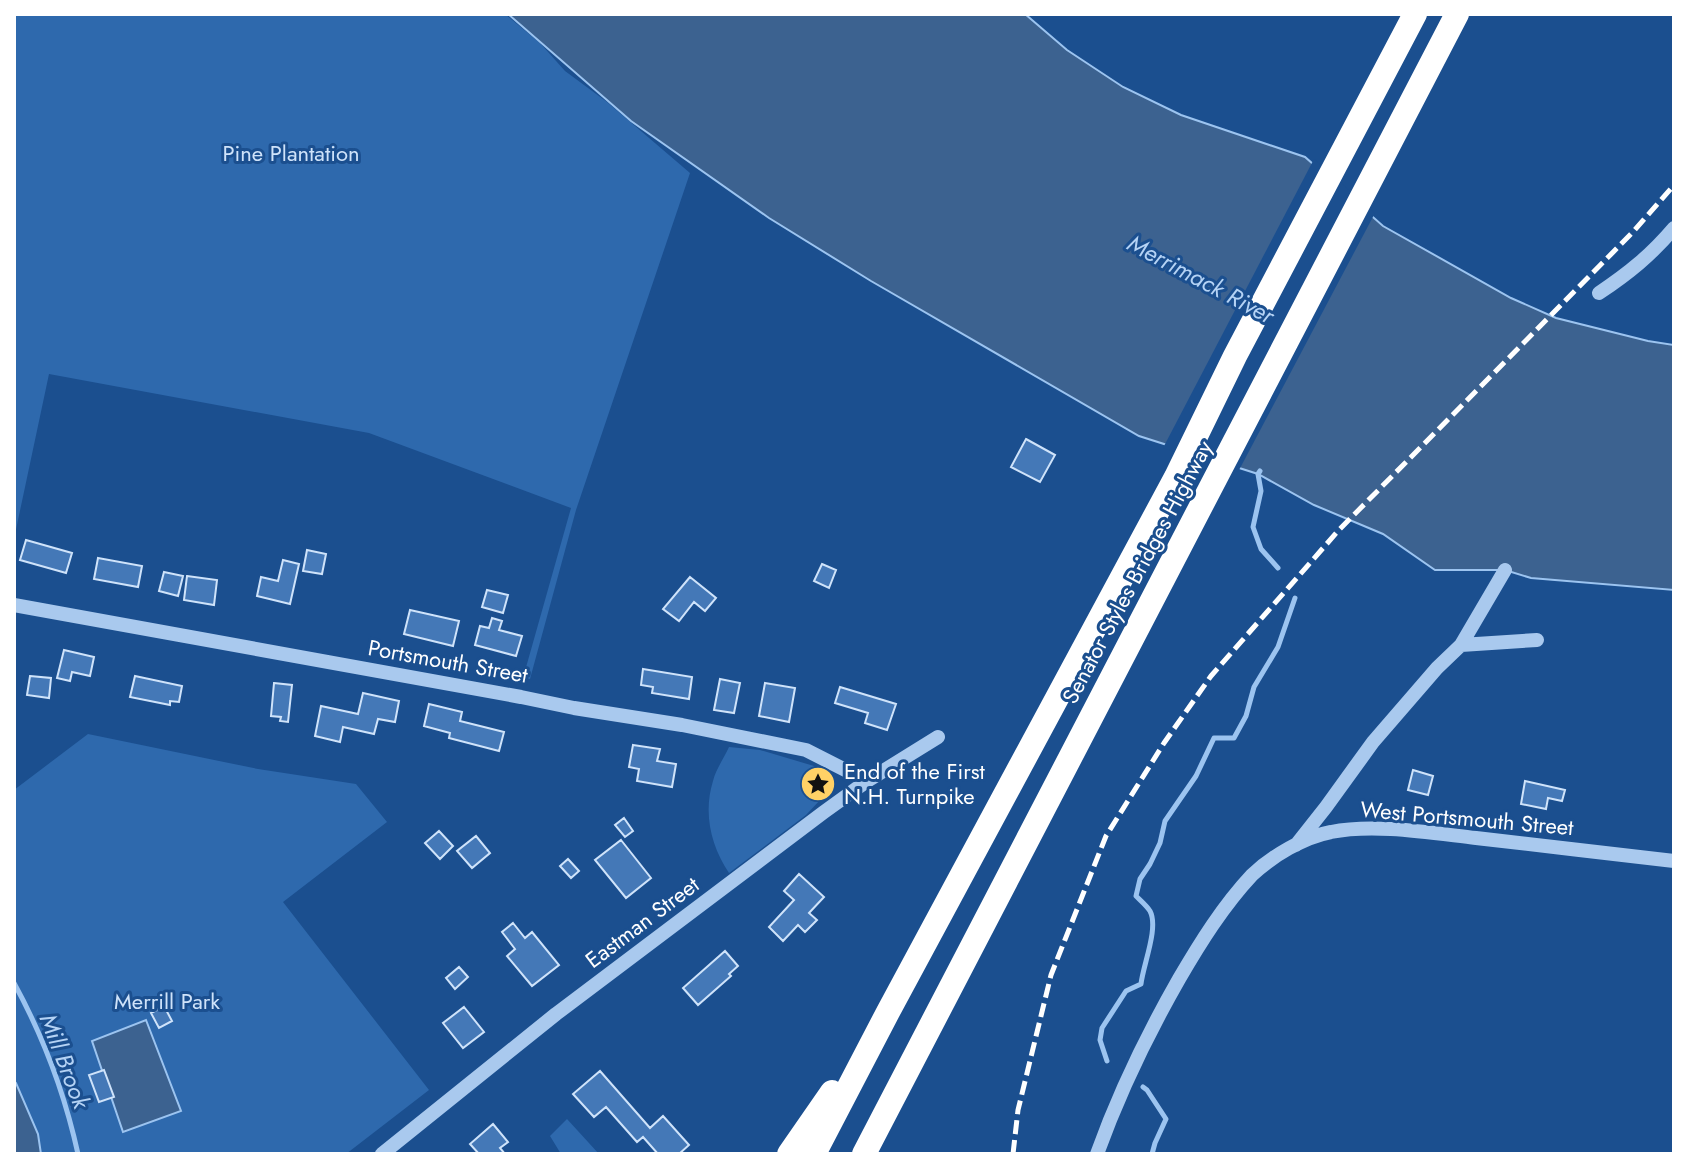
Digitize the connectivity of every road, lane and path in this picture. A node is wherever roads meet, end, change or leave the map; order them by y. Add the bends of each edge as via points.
1 (1415, 14) edge
2 (1457, 14) edge
3 (1674, 228) edge
4 (1599, 293) dead end
5 (1505, 570) dead end
6 (14, 605) edge
7 (1537, 640) dead end
8 (1461, 645) junction
9 (938, 737) dead end
10 (867, 781) junction
11 (1296, 845) junction
12 (1674, 861) edge
13 (888, 1012) junction
14 (382, 1154) edge
15 (789, 1154) edge
16 (814, 1154) edge
17 (864, 1154) edge
18 (1097, 1154) edge

1 - 13 highway via 1176,477
2 - 17 highway, Senator Styles Bridges Highway
3 - 4 street via 1631,272
5 - 8 street
6 - 10 street, Portsmouth Street via 806,750
7 - 8 street
8 - 11 street via 1373,742
9 - 10 street, Eastman Street
10 - 14 street, Eastman Street via 562,1009
11 - 12 street, West Portsmouth Street via 1329,832 1365,828
11 - 18 street, West Portsmouth Street via 1251,876 1197,949 1160,1012
13 - 15 highway
13 - 16 highway

